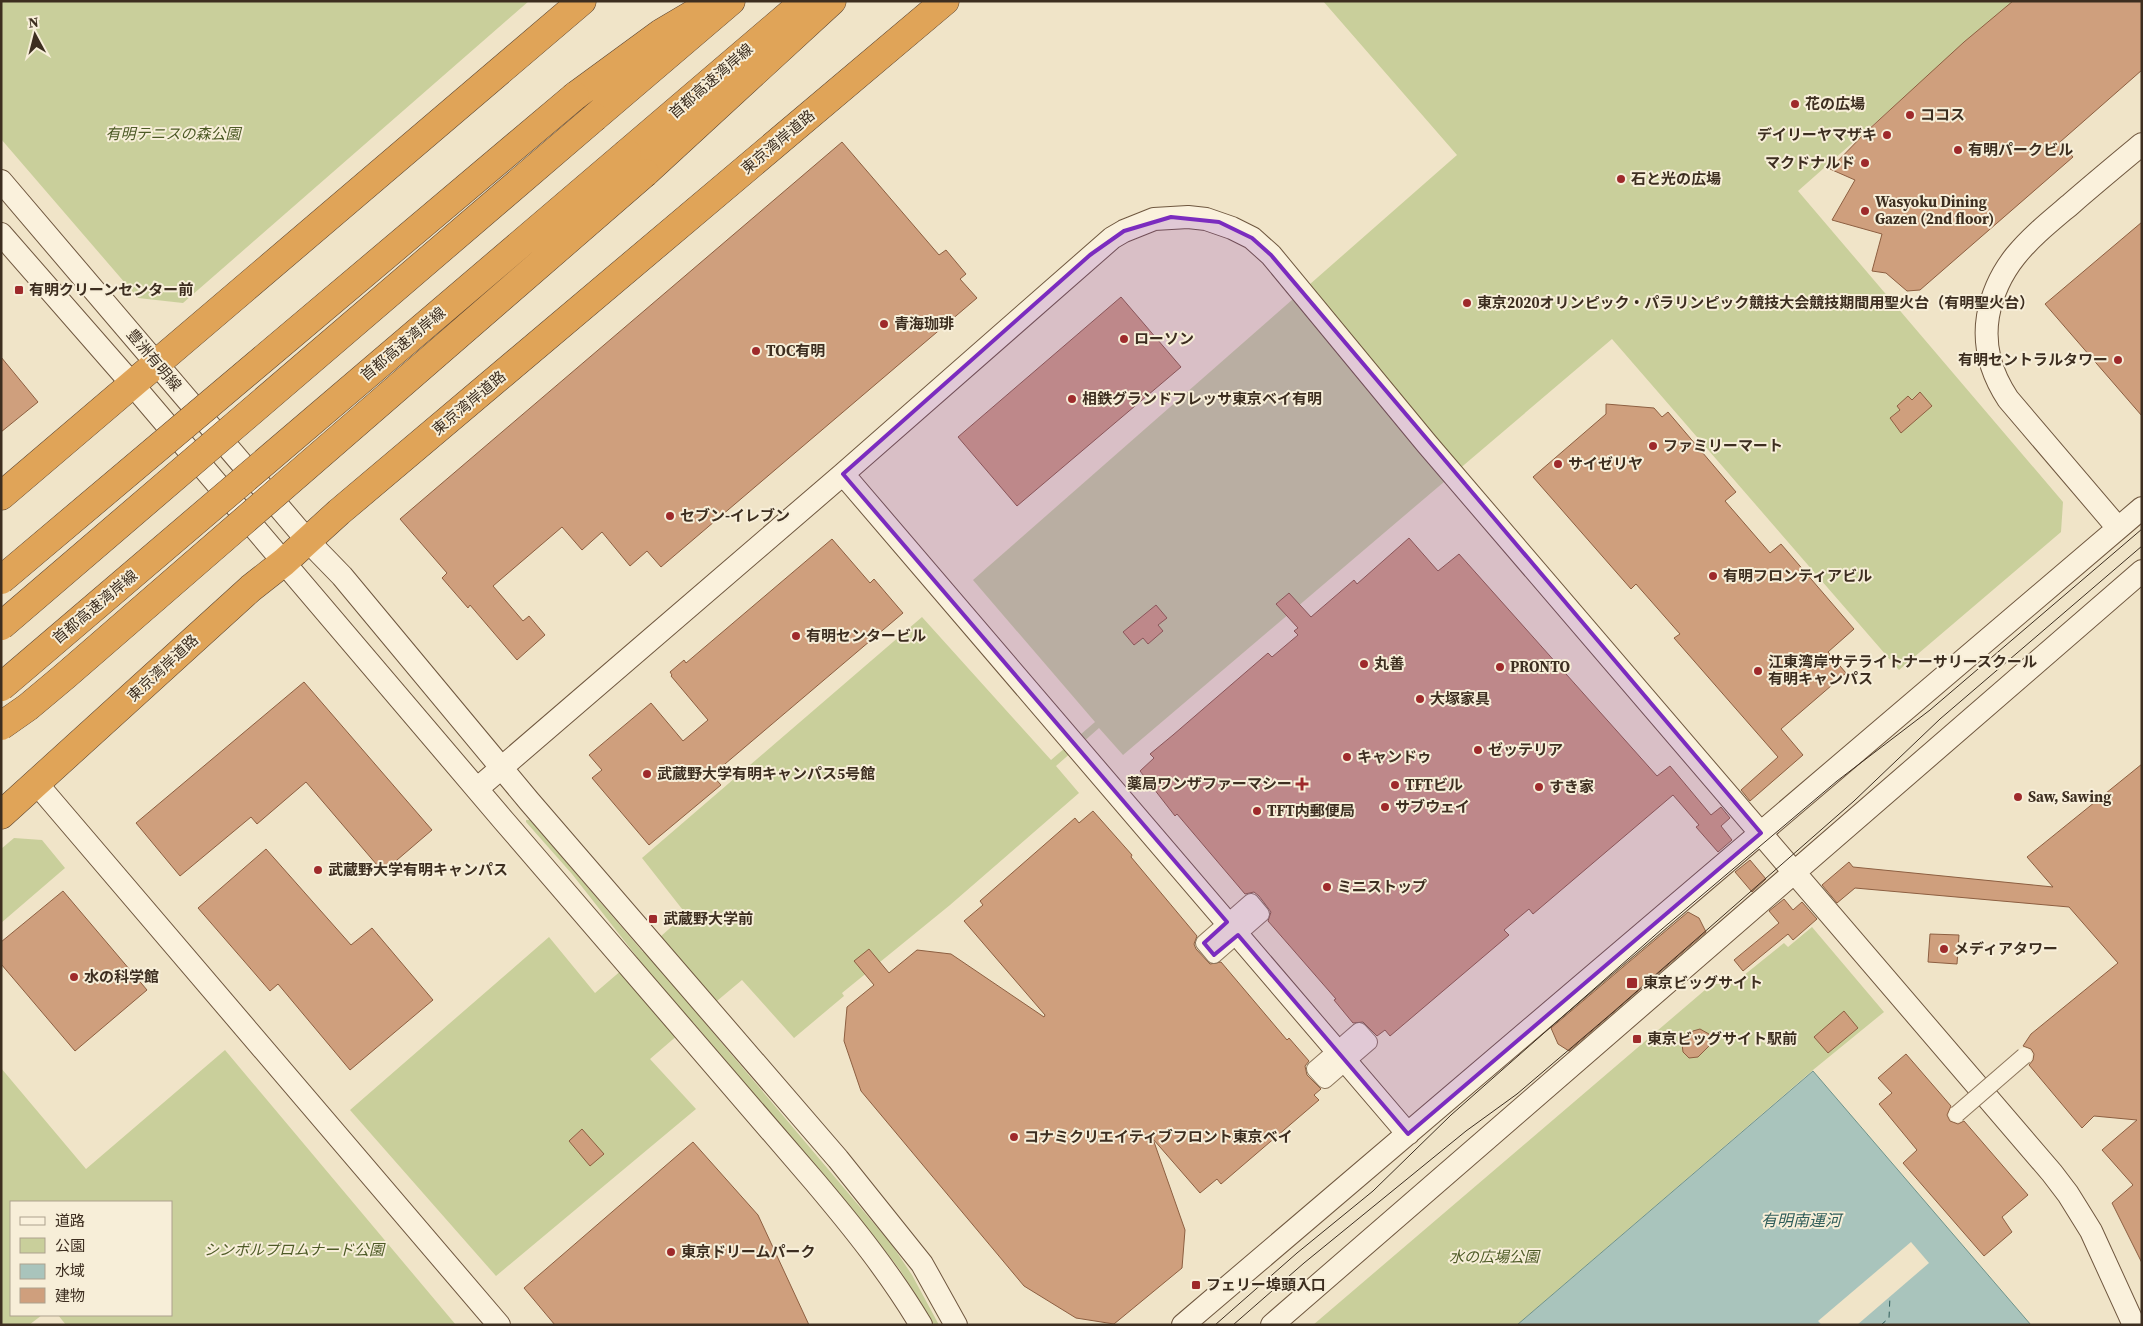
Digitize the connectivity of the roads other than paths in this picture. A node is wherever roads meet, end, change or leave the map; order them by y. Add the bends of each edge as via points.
1 (582, 1) edge
2 (714, 1) edge
3 (731, 1) edge
4 (805, 1) edge
5 (832, 1) edge
6 (945, 1) edge
7 (2142, 144) edge
8 (1, 181) edge
9 (1, 234) edge
10 (157, 364) junction
11 (134, 385) junction
12 (843, 474) junction
13 (1, 496) edge
14 (2142, 508) edge
15 (2118, 528) junction
16 (307, 540) junction
17 (284, 562) junction
18 (2142, 571) edge
19 (1, 580) edge
20 (1, 626) edge
21 (1, 687) edge
22 (1, 726) edge
23 (501, 767) junction
24 (37, 784) junction
25 (478, 788) junction
26 (1, 815) edge
27 (1761, 833) junction
28 (1795, 872) junction
29 (2024, 1056) dead end
30 (1957, 1114) dead end
31 (1408, 1134) junction
32 (499, 1325) edge
33 (921, 1325) edge
34 (956, 1325) edge
35 (1183, 1325) edge
36 (1272, 1325) edge
37 (2134, 1325) edge

1 - 10 highway
2 - 19 highway, bridge via 661,33 575,96
3 - 20 highway, bridge
4 - 21 highway, 首都高速湾岸線, bridge
5 - 22 highway, bridge via 645,173 28,708
6 - 16 highway, 東京湾岸道路
7 - 15 street via 2039,231 2015,257 1997,284 1987,324 1991,366 2008,399
8 - 10 street, 豊洲有明線
9 - 11 street, 豊洲有明線
10 - 11 highway
10 - 16 street, 豊洲有明線
11 - 13 highway
11 - 17 street, 豊洲有明線
12 - 23 street
12 - 27 street via 1112,238 1154,218 1188,217 1219,222 1252,238 1283,269 1427,444
12 - 31 street
14 - 15 street
15 - 27 street
16 - 17 highway, 東京湾岸道路
16 - 23 street, 豊洲有明線 via 342,576
17 - 24 highway, 東京湾岸道路 via 251,588
17 - 25 street, 豊洲有明線
18 - 28 street
23 - 25 street
23 - 34 street, 豊洲有明線 via 838,1159 922,1264
24 - 26 highway, 東京湾岸道路
24 - 32 street
25 - 33 street, 豊洲有明線 via 859,1235
27 - 28 street
27 - 31 street
28 - 36 street
28 - 37 street via 2068,1194 2091,1231
29 - 30 street, bridge
31 - 35 street

